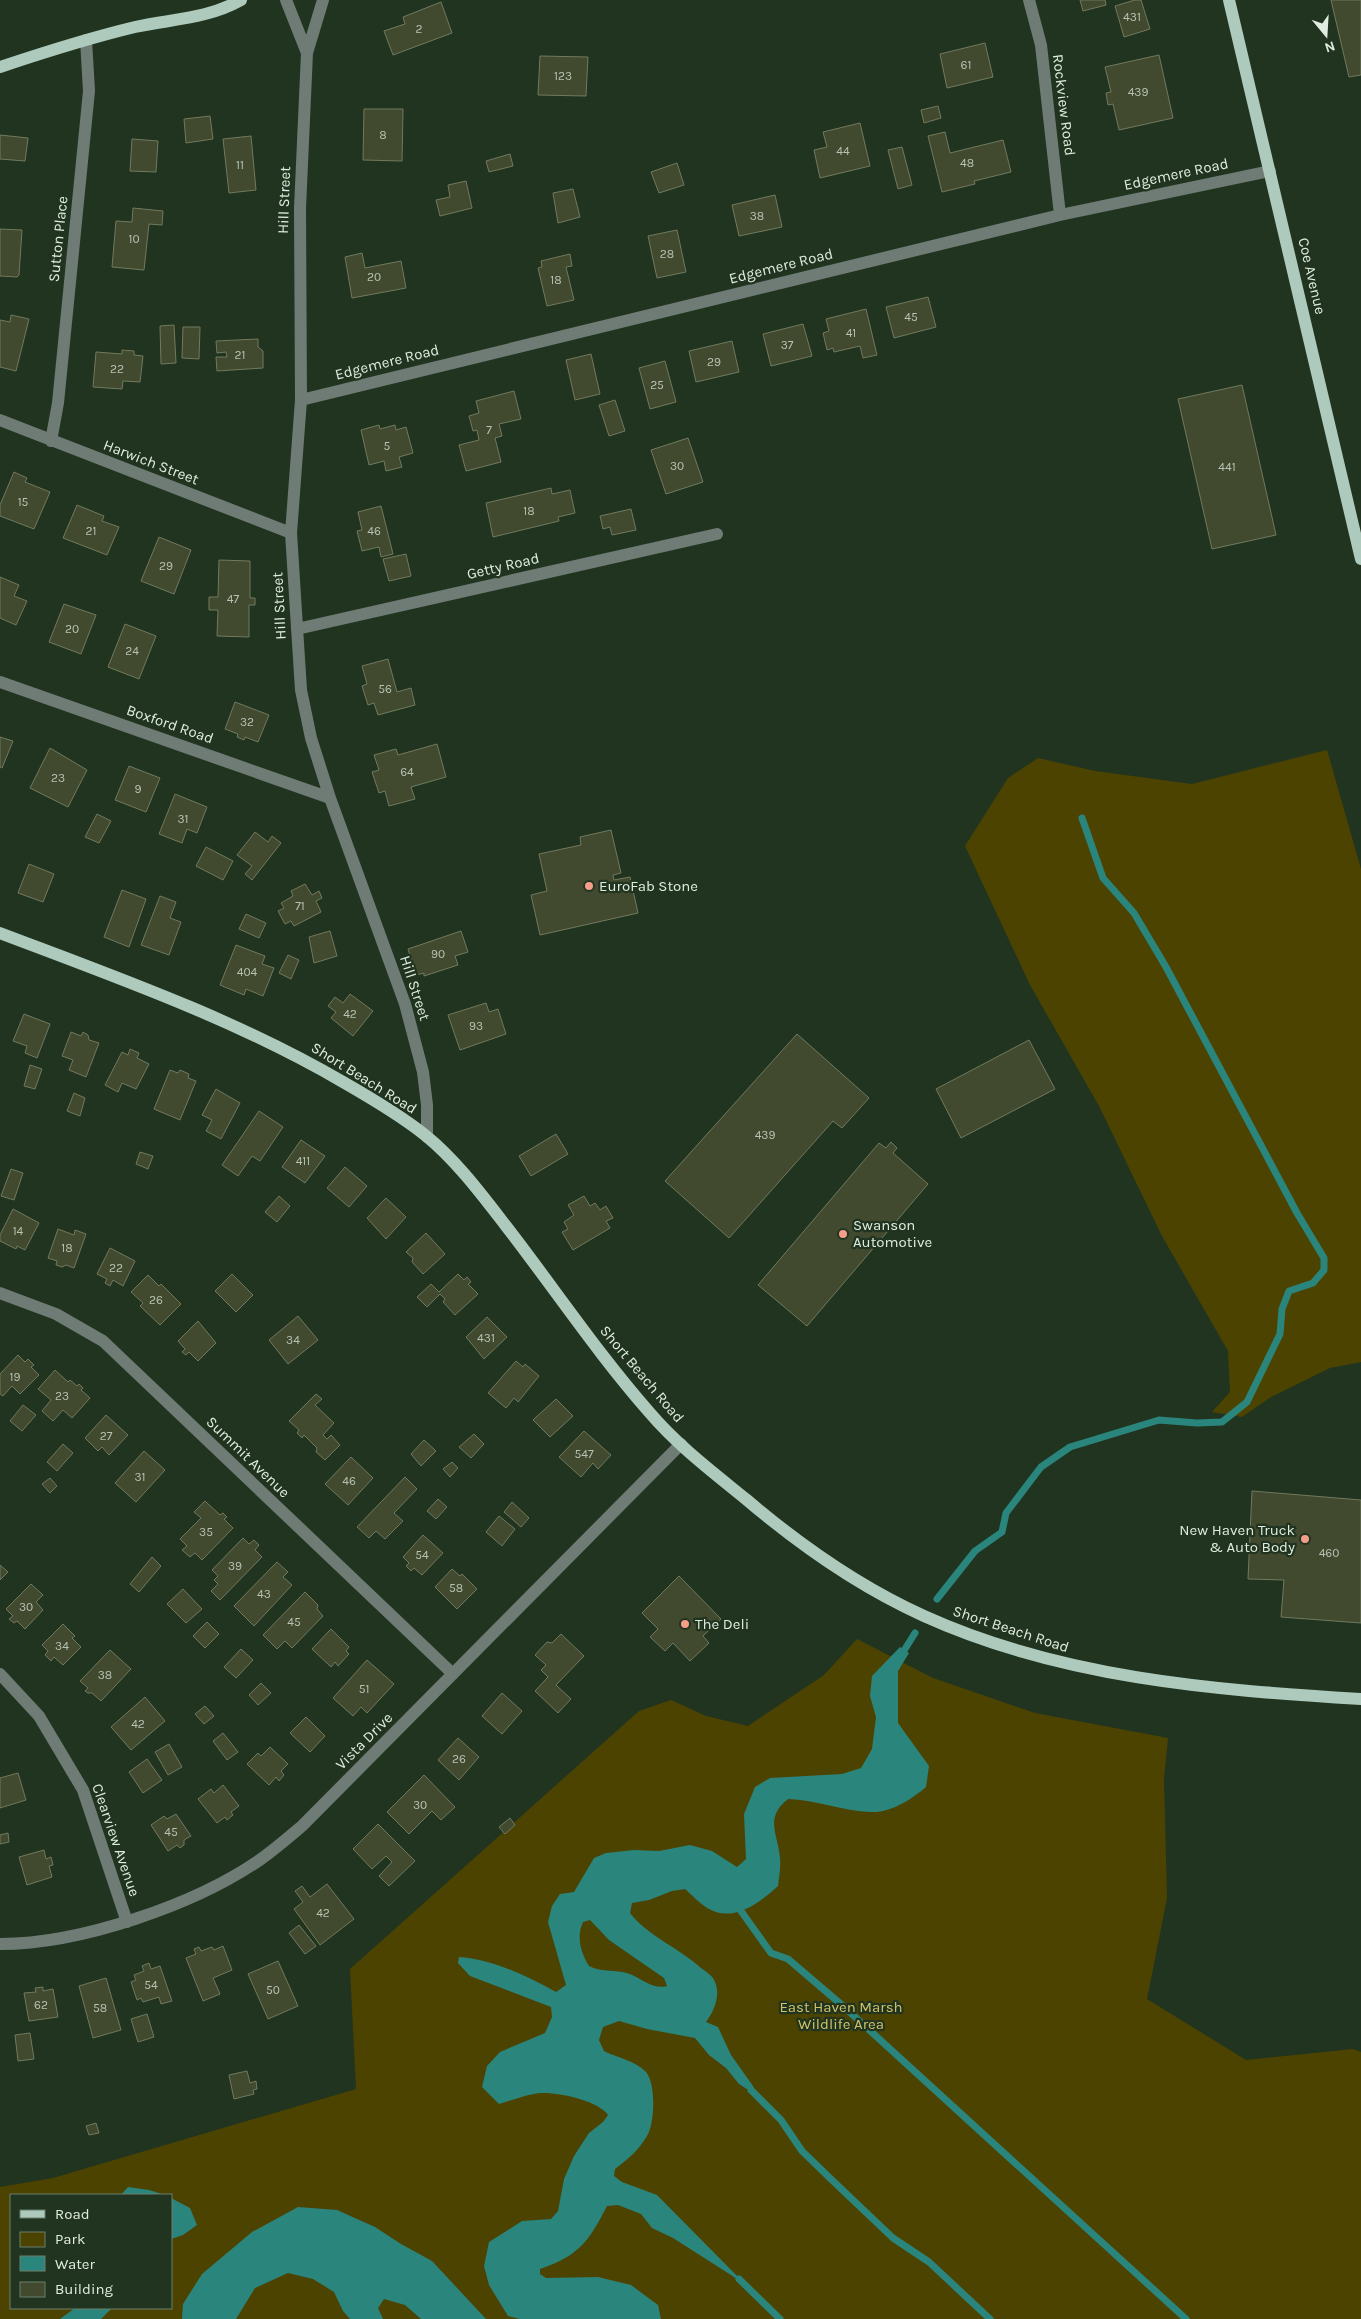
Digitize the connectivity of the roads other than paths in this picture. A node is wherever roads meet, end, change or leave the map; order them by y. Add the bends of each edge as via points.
1 (241, 0) edge
2 (286, 0) edge
3 (323, 0) edge
4 (1029, 0) edge
5 (1229, 0) edge
6 (86, 40) junction
7 (307, 53) junction
8 (0, 67) edge
9 (1270, 171) junction
10 (1060, 215) junction
11 (301, 400) junction
12 (0, 420) edge
13 (51, 441) junction
14 (291, 533) junction
15 (717, 534) dead end
16 (1361, 559) edge
17 (297, 629) junction
18 (0, 682) edge
19 (330, 798) junction
20 (0, 933) edge
21 (427, 1137) junction
22 (0, 1293) edge
23 (681, 1444) junction
24 (0, 1674) edge
25 (453, 1674) junction
26 (1361, 1699) edge
27 (128, 1922) junction
28 (0, 1944) edge

1 - 6 main road via 207,14
2 - 7 street, Hill Street
3 - 7 street, Hill Street
4 - 10 street, Rockview Road via 1041,45
5 - 9 main road, Coe Avenue
6 - 8 main road
6 - 13 street, Sutton Place via 89,90 58,403
7 - 11 street, Hill Street via 300,208
9 - 10 street, Edgemere Road
9 - 16 main road, Coe Avenue
10 - 11 street, Edgemere Road
11 - 14 street, Hill Street
12 - 13 street, Harwich Street
13 - 14 street, Harwich Street
14 - 17 street, Hill Street
15 - 17 street, Getty Road
17 - 19 street, Hill Street via 301,690 311,738
18 - 19 street, Boxford Road
19 - 21 street, Hill Street via 405,1004 423,1072
20 - 21 main road, Short Beach Road via 174,1000 299,1056 378,1103
21 - 23 main road, Short Beach Road via 475,1186 631,1390
22 - 25 street, Summit Avenue via 56,1314 103,1341
23 - 25 street, Vista Drive
23 - 26 main road, Short Beach Road via 772,1522 837,1567 884,1596 974,1637 1055,1661 1131,1677
24 - 27 street, Clearview Avenue via 39,1716 83,1790
25 - 27 street, Vista Drive via 302,1826 260,1860 203,1892
27 - 28 street, Vista Drive via 82,1934

